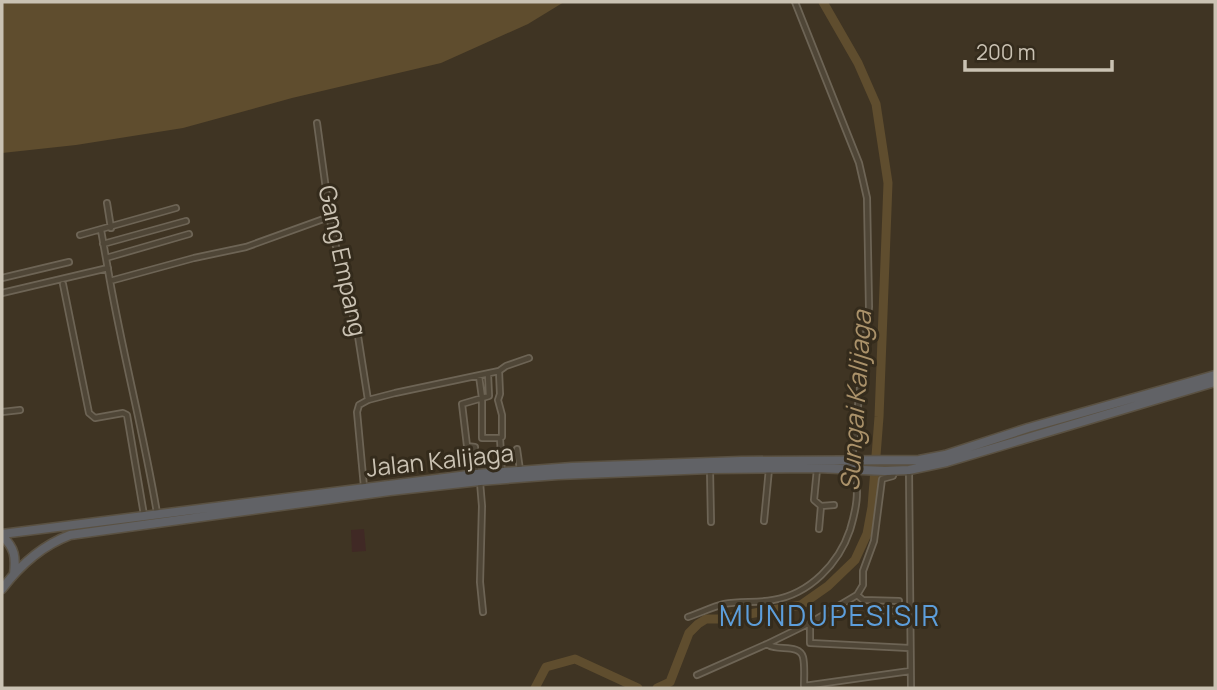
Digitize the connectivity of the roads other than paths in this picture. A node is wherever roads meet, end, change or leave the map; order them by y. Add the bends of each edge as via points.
1 (795, 2) edge
2 (317, 123) dead end
3 (107, 203) dead end
4 (176, 208) dead end
5 (329, 217) junction
6 (186, 221) dead end
7 (111, 228) junction
8 (101, 230) junction
9 (189, 234) dead end
10 (80, 235) dead end
11 (103, 244) junction
12 (106, 257) junction
13 (69, 262) dead end
14 (108, 268) junction
15 (2, 278) edge
16 (110, 281) junction
17 (64, 284) dead end
18 (2, 293) edge
19 (529, 358) dead end
20 (499, 371) junction
21 (488, 374) junction
22 (1215, 375) edge
23 (479, 376) junction
24 (1215, 382) edge
25 (1189, 386) junction
26 (482, 398) junction
27 (368, 400) junction
28 (20, 410) dead end
29 (2, 412) edge
30 (500, 438) junction
31 (517, 449) dead end
32 (853, 459) junction
33 (769, 468) junction
34 (817, 468) junction
35 (709, 469) junction
36 (855, 470) junction
37 (909, 470) junction
38 (520, 471) junction
39 (889, 471) junction
40 (502, 473) junction
41 (478, 478) junction
42 (364, 488) junction
43 (834, 505) dead end
44 (821, 506) junction
45 (157, 514) junction
46 (144, 515) junction
47 (124, 517) junction
48 (764, 521) dead end
49 (711, 522) dead end
50 (127, 527) junction
51 (819, 529) dead end
52 (2, 535) edge
53 (14, 574) junction
54 (2, 589) edge
55 (857, 595) junction
56 (899, 601) dead end
57 (874, 610) dead end
58 (909, 611) junction
59 (483, 612) dead end
60 (688, 617) dead end
61 (810, 623) junction
62 (767, 644) junction
63 (909, 648) junction
64 (910, 671) junction
65 (697, 675) dead end
66 (818, 687) edge
67 (911, 688) edge

1 - 32 street via 859,163 867,198 869,307
2 - 5 street, Gang Empang
3 - 7 street
4 - 7 street
5 - 16 street via 246,247
5 - 27 street, Gang Empang via 358,336
6 - 11 street
7 - 8 street
8 - 10 street
8 - 11 street
9 - 12 street
11 - 12 street
12 - 14 street
13 - 15 street
14 - 16 street
14 - 18 street
16 - 45 street
17 - 46 street via 89,412 96,418 127,415
19 - 20 street
20 - 21 street
20 - 30 street
21 - 23 street
21 - 26 street via 490,395
22 - 25 highway
23 - 26 street
23 - 27 street
24 - 25 highway
25 - 32 highway, Jalan Kalijaga via 1028,428 945,456 912,461
25 - 37 highway, Jalan Kalijaga
26 - 30 street via 482,438
26 - 41 street via 462,404 467,446 475,447
27 - 42 street via 357,412
28 - 29 street
30 - 40 street
31 - 38 street
32 - 38 highway, Jalan Kalijaga
33 - 34 highway, Jalan Kalijaga
33 - 35 highway, Jalan Kalijaga
33 - 48 street
34 - 36 highway, Jalan Kalijaga
34 - 44 street via 814,500
35 - 41 highway, Jalan Kalijaga
35 - 49 street
36 - 39 highway, Jalan Kalijaga
36 - 60 street via 858,492 850,530 818,578 780,599 727,604
37 - 39 highway, Jalan Kalijaga
37 - 58 street
38 - 40 highway, Jalan Kalijaga
39 - 55 street via 893,476 882,478 874,541
40 - 41 highway, Jalan Kalijaga
41 - 42 highway, Jalan Kalijaga
41 - 50 highway, Jalan Kalijaga
41 - 59 street
42 - 45 highway, Jalan Kalijaga
43 - 44 street
44 - 51 street
45 - 46 highway, Jalan Kalijaga
46 - 47 highway, Jalan Kalijaga
47 - 50 highway
47 - 52 highway, Jalan Kalijaga
50 - 53 highway, Jalan Kalijaga via 54,541
52 - 53 highway via 16,558
53 - 54 highway, Jalan Kalijaga
55 - 56 street via 862,600
55 - 61 street
57 - 58 street
58 - 63 street
61 - 62 street
61 - 63 street via 810,643
62 - 65 street
62 - 66 street via 799,651 804,686
63 - 64 street
64 - 66 street
64 - 67 street

